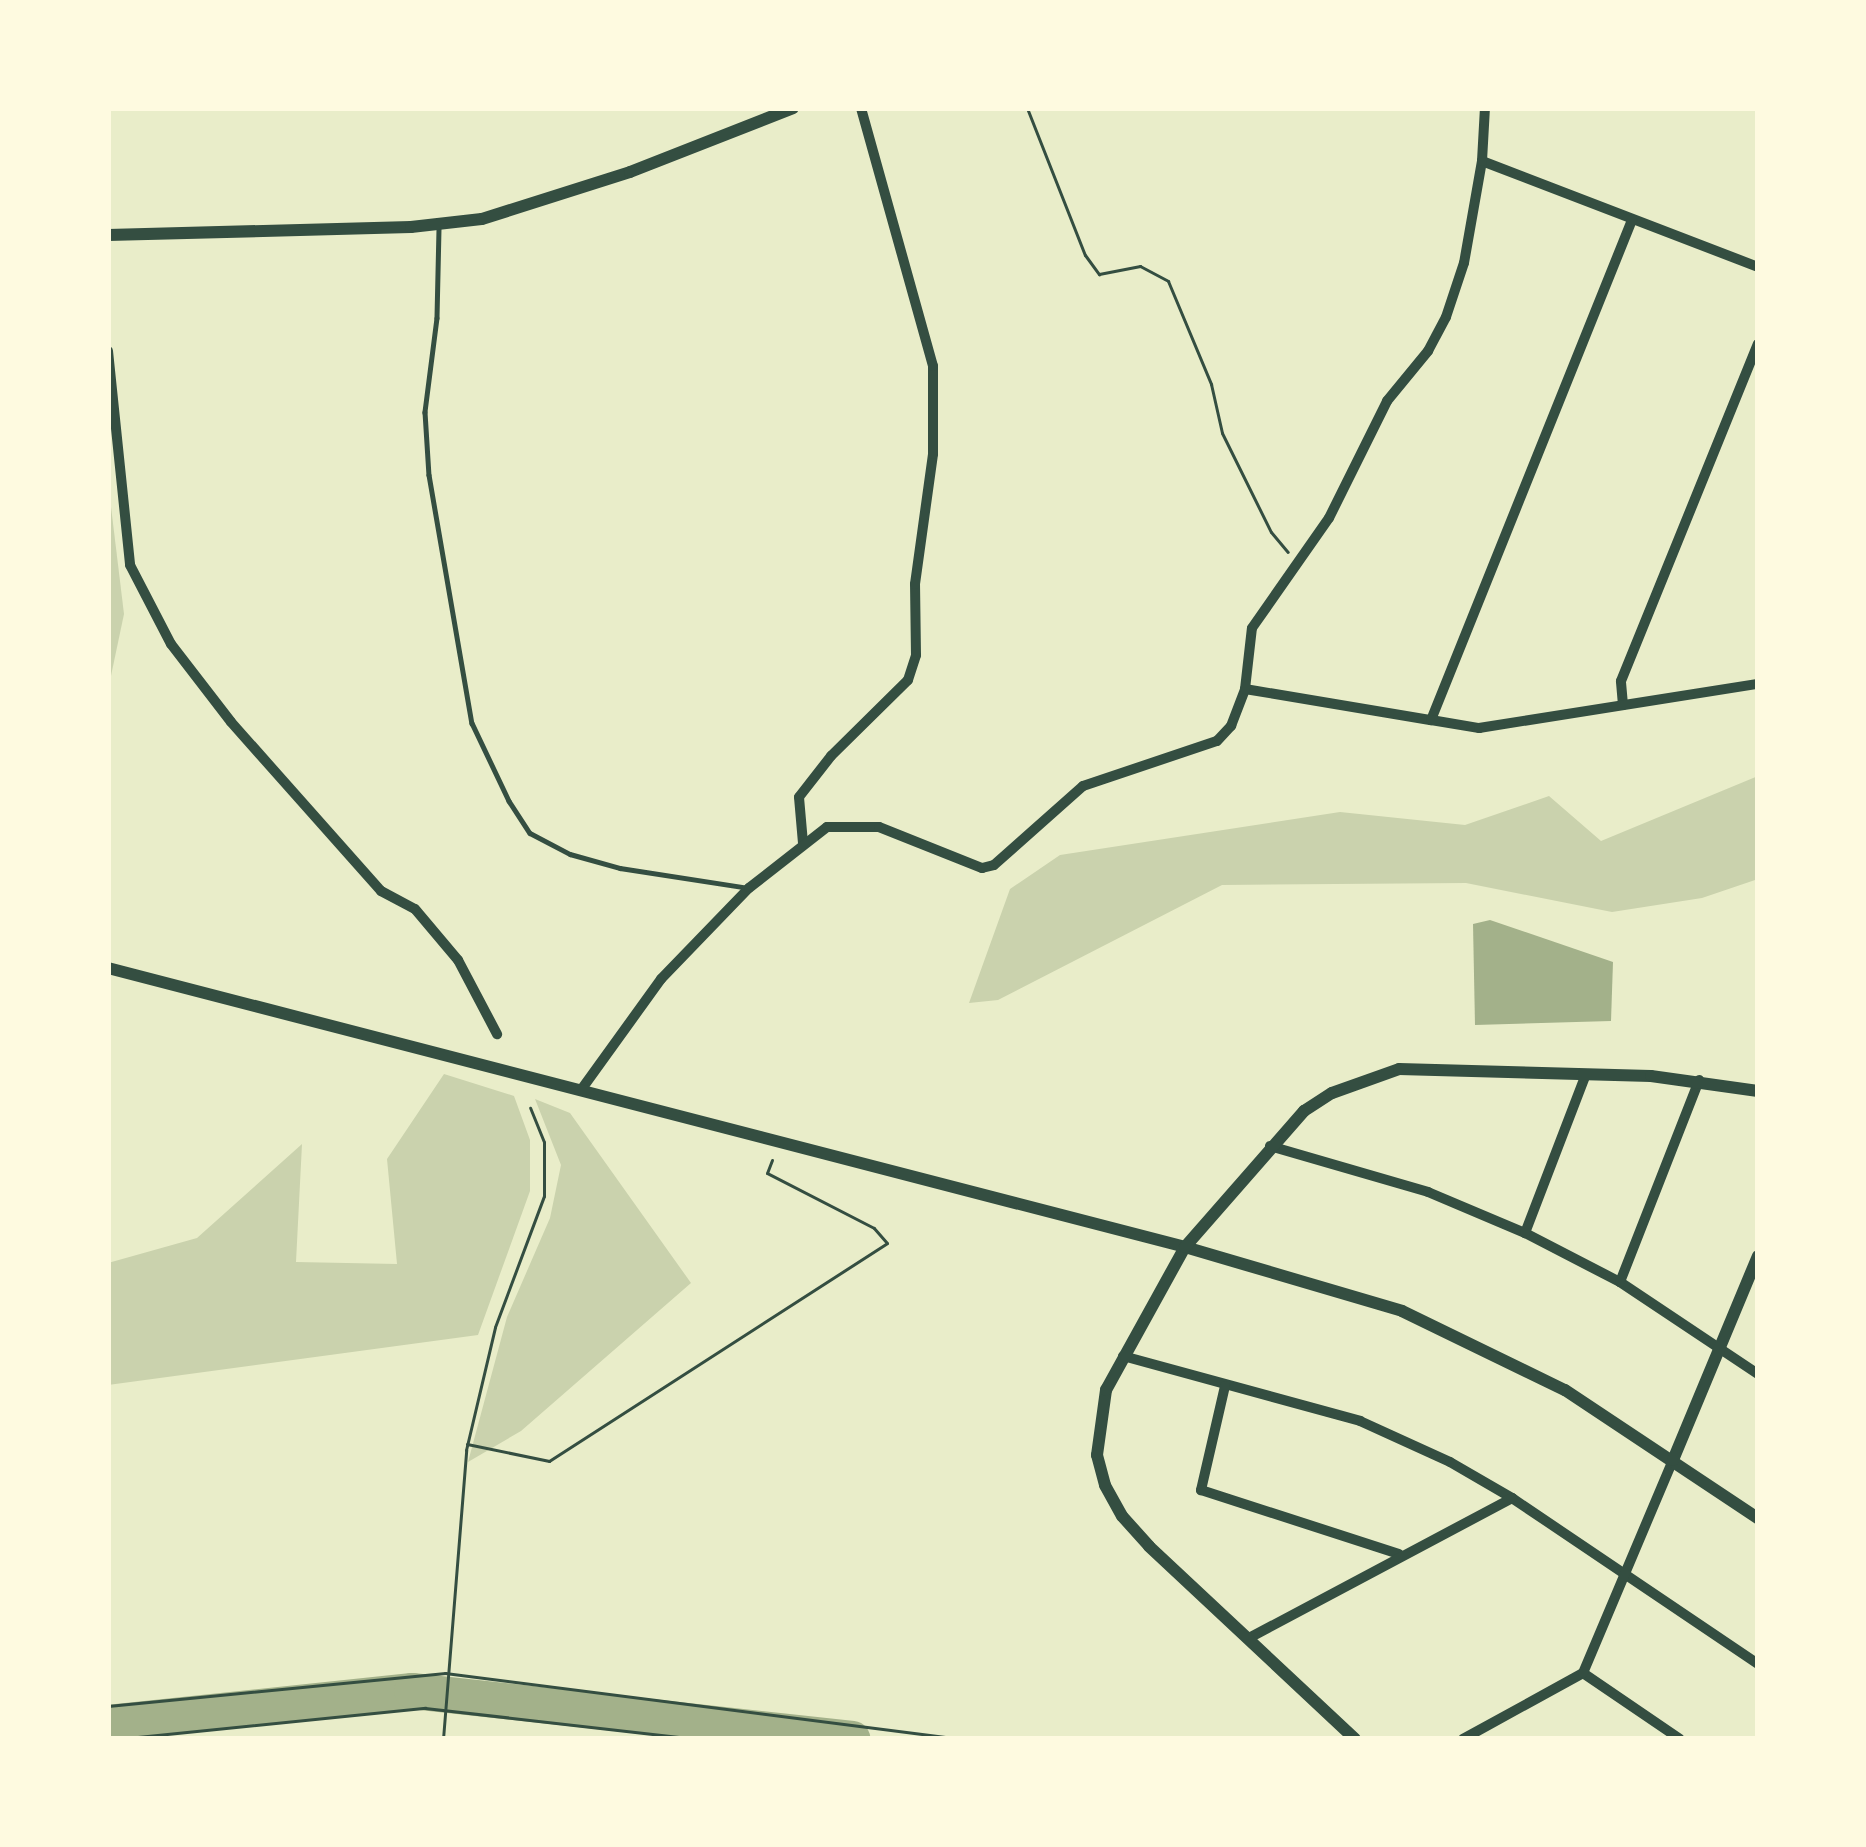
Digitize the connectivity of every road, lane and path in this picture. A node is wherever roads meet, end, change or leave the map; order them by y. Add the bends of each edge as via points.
1 (793, 108) edge
2 (861, 108) edge
3 (1028, 108) edge
4 (1485, 108) edge
5 (1482, 161) junction
6 (1632, 220) junction
7 (440, 225) junction
8 (108, 235) edge
9 (1758, 267) edge
10 (1758, 344) edge
11 (108, 352) edge
12 (1296, 562) junction
13 (1758, 684) edge
14 (1245, 689) junction
15 (1623, 705) junction
16 (1431, 720) junction
17 (802, 843) junction
18 (749, 888) junction
19 (108, 968) edge
20 (497, 1034) dead end
21 (1586, 1074) junction
22 (1699, 1080) junction
23 (581, 1090) junction
24 (1758, 1091) edge
25 (530, 1108) dead end
26 (780, 1142) junction
27 (1270, 1146) junction
28 (1525, 1233) junction
29 (1185, 1247) junction
30 (1758, 1256) edge
31 (1620, 1282) junction
32 (1721, 1348) junction
33 (1123, 1356) junction
34 (1758, 1374) edge
35 (1225, 1386) junction
36 (467, 1444) junction
37 (1673, 1460) junction
38 (1512, 1498) junction
39 (1758, 1518) edge
40 (1399, 1554) junction
41 (1625, 1575) junction
42 (1249, 1638) junction
43 (1758, 1664) edge
44 (445, 1673) junction
45 (1583, 1673) junction
46 (108, 1706) edge
47 (446, 1709) junction
48 (118, 1739) edge
49 (443, 1739) edge
50 (696, 1739) edge
51 (961, 1739) edge
52 (1355, 1739) edge
53 (1463, 1739) edge
54 (1680, 1739) edge

1 - 7 street via 630,172
2 - 17 street via 933,366 933,454 908,680 799,797
3 - 12 path via 1099,274 1140,266 1168,281 1211,384 1222,433 1271,532
4 - 5 street
5 - 6 street
5 - 12 street via 1446,317 1387,400 1329,518
6 - 9 street
6 - 16 street
7 - 8 street
7 - 18 lane via 425,412 429,475 472,723 508,801 530,833 570,854
10 - 15 street via 1621,681
11 - 20 street via 130,565 171,644 381,891 416,909 458,960
12 - 14 street via 1252,628
13 - 15 street
14 - 16 street
14 - 17 street via 1217,741 1083,786 994,866 964,864 857,824 826,827
15 - 16 street via 1479,728
17 - 18 street
18 - 23 street via 638,1006
19 - 23 street
21 - 22 street
21 - 27 street via 1399,1069 1332,1093
21 - 28 street
22 - 24 street
22 - 31 street
23 - 26 street
25 - 36 path via 544,1142 544,1196 500,1311
26 - 29 street
26 - 36 path via 766,1174 874,1228 887,1243 549,1461
27 - 28 street via 1428,1192
27 - 29 street
28 - 31 street
29 - 33 street
29 - 37 street via 1447,1330 1565,1390
30 - 32 street
31 - 32 street
32 - 34 street
32 - 37 street
33 - 35 street
33 - 42 street via 1097,1423 1105,1485 1149,1546
35 - 38 street via 1360,1421
35 - 40 street via 1201,1490
36 - 44 path
37 - 39 street
37 - 41 street
38 - 40 street
38 - 41 street
40 - 42 street
41 - 43 street
41 - 45 street
42 - 52 street
44 - 46 path
44 - 47 path
44 - 51 path
45 - 53 street
45 - 54 street
47 - 48 path
47 - 49 path
47 - 50 path

